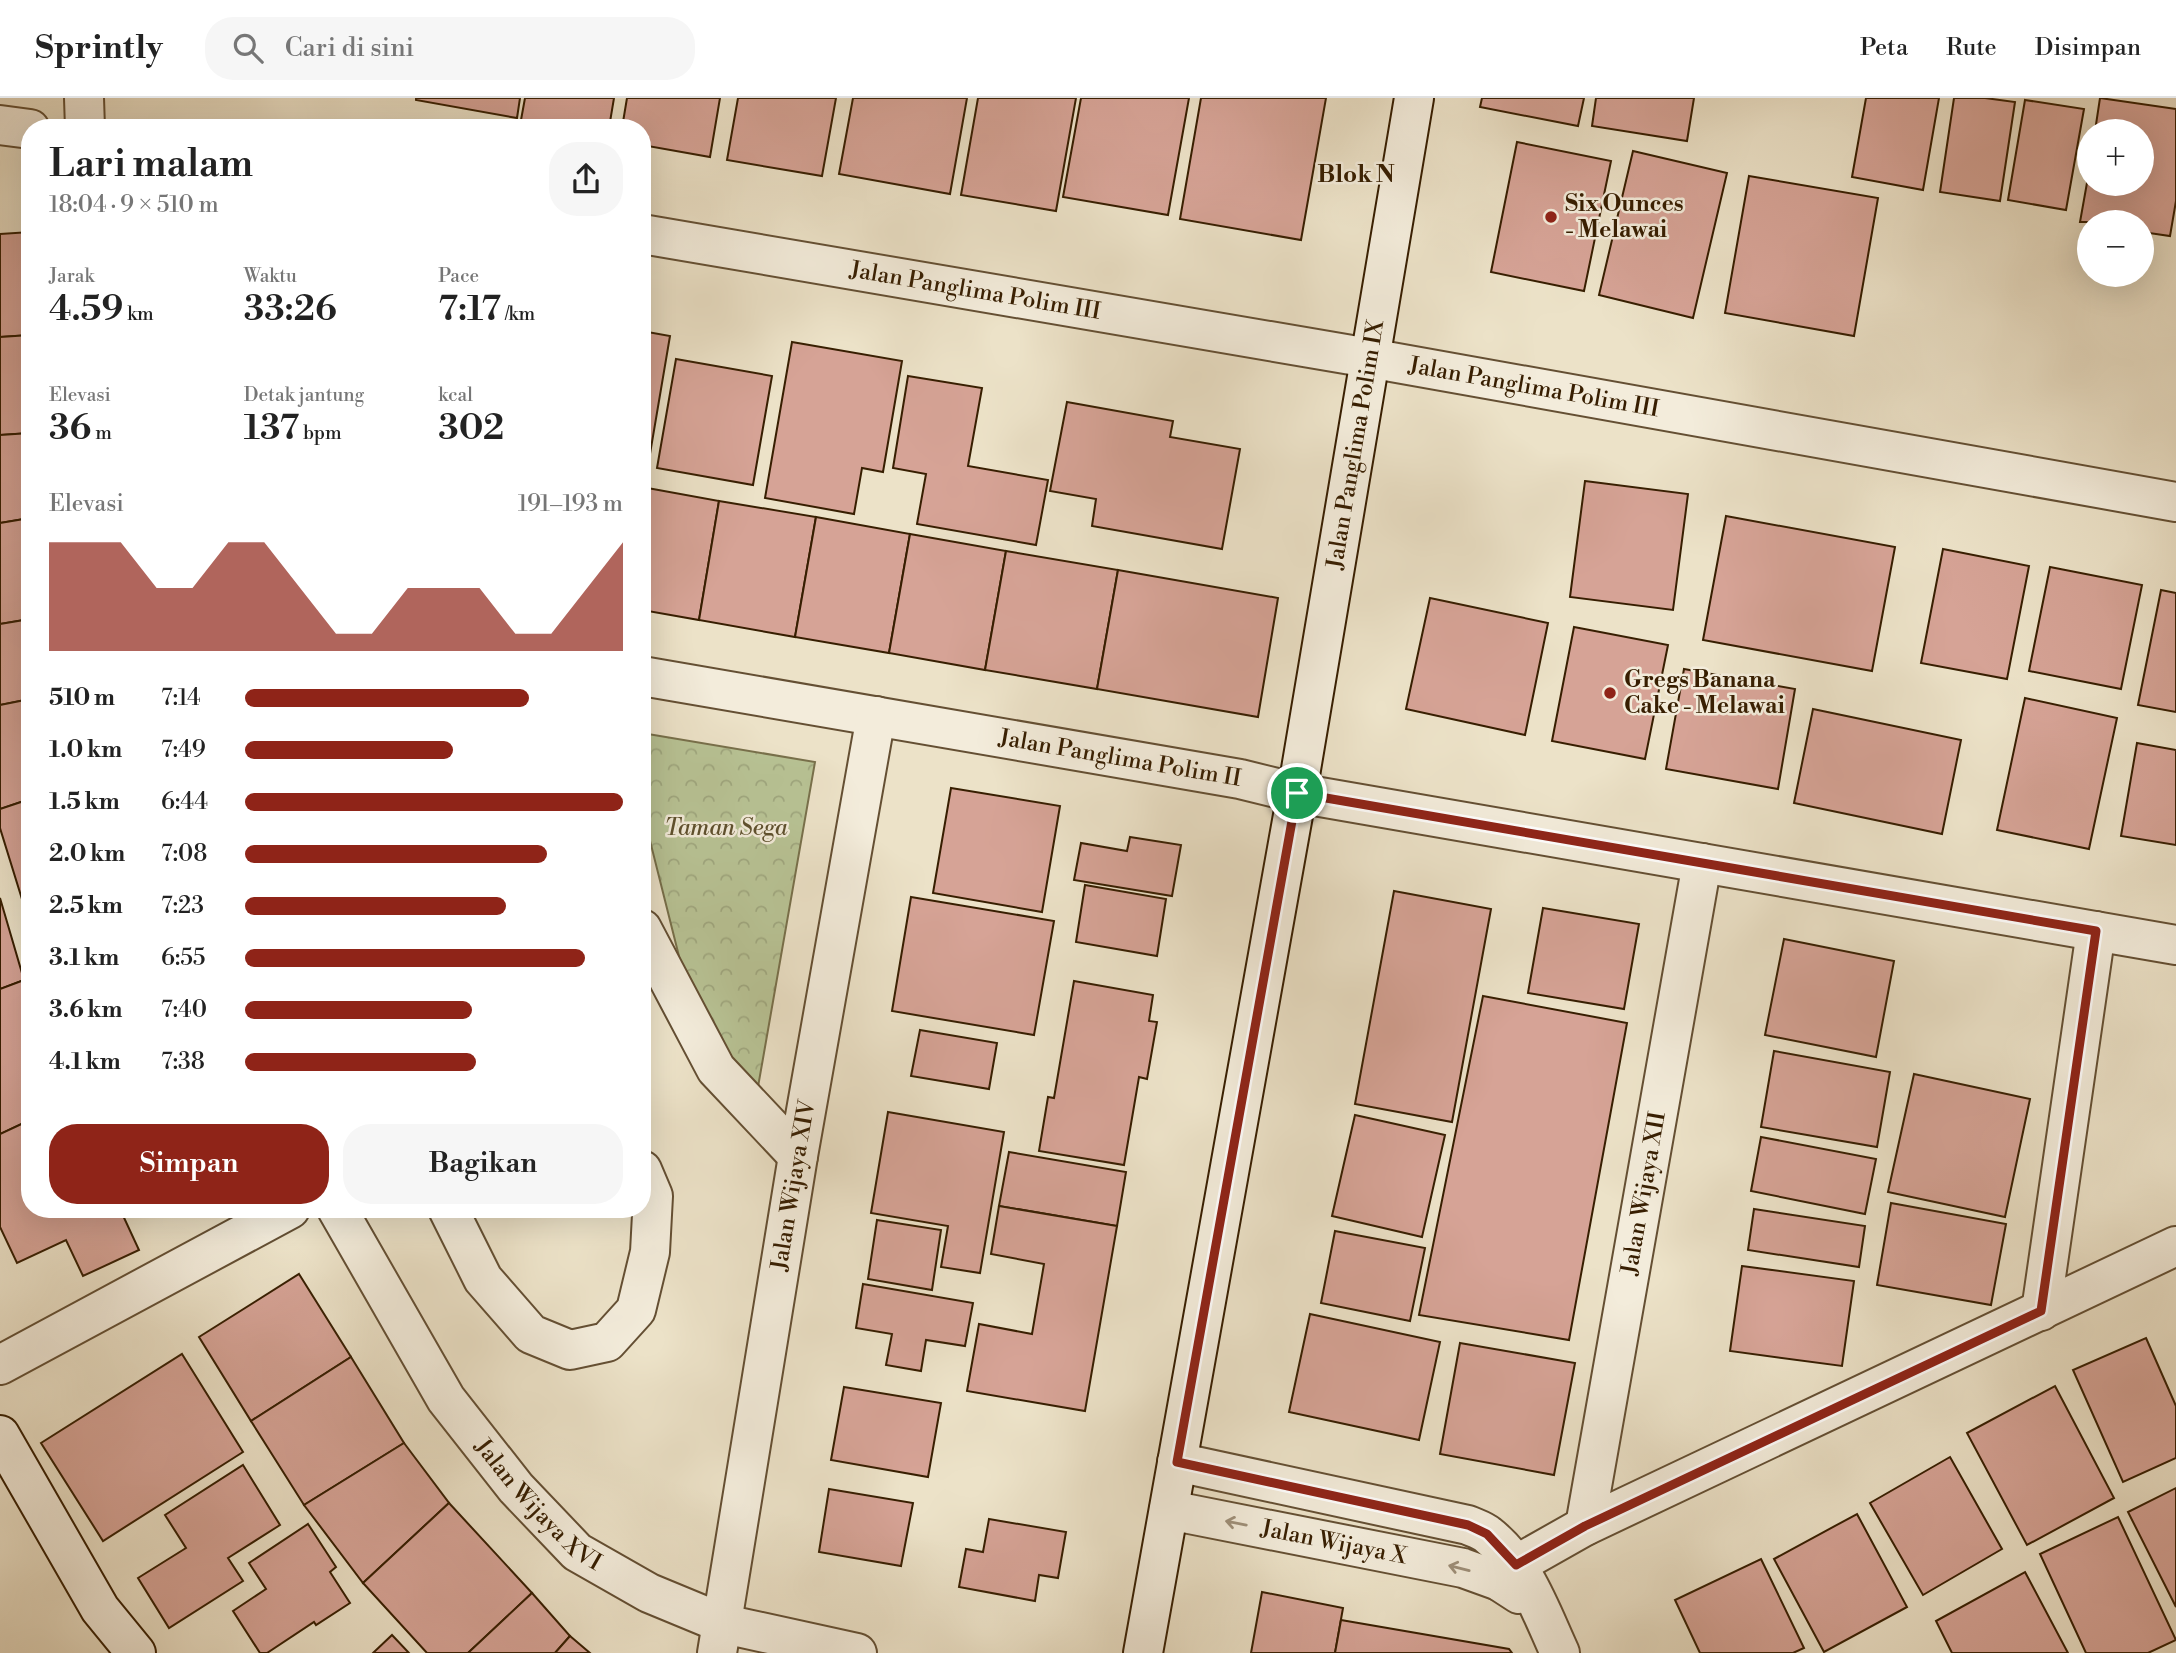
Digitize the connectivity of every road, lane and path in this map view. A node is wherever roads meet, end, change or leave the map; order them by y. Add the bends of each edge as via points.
1 (84, 98) edge
2 (1415, 98) edge
3 (85, 119) edge
4 (0, 125) edge
5 (21, 128) edge
6 (651, 236) edge
7 (1369, 358) junction
8 (2176, 502) edge
9 (651, 678) edge
10 (876, 716) junction
11 (1297, 793) junction
12 (1702, 863) junction
13 (2096, 931) junction
14 (2176, 945) edge
15 (651, 956) edge
16 (798, 1156) junction
17 (651, 1191) edge
18 (273, 1218) edge
19 (342, 1218) edge
20 (452, 1218) edge
21 (2176, 1246) edge
22 (2041, 1311) junction
23 (0, 1365) edge
24 (0, 1435) edge
25 (1177, 1462) junction
26 (1169, 1510) junction
27 (1585, 1526) junction
28 (1507, 1573) junction
29 (720, 1638) edge
30 (136, 1653) edge
31 (857, 1653) edge
32 (1143, 1653) edge
33 (1560, 1653) edge

1 - 3 street
2 - 7 street, Jalan Panglima Polim IX
4 - 5 street
6 - 7 street, Jalan Panglima Polim III
7 - 8 street, Jalan Panglima Polim III
7 - 11 street, Jalan Panglima Polim IX
9 - 10 street, Jalan Panglima Polim II
10 - 11 street, Jalan Panglima Polim II via 1240,779
10 - 16 street, Jalan Wijaya XIV
11 - 12 street, Jalan Panglima Polim II
11 - 25 street, Jalan Panglima Polim IX
12 - 13 street, Jalan Panglima Polim II
12 - 27 street, Jalan Wijaya XII
13 - 14 street, Jalan Panglima Polim II
13 - 22 street
15 - 16 street via 716,1069
16 - 29 street, Jalan Wijaya XIV
17 - 20 street via 650,1252 636,1310 607,1342 570,1350 531,1334 483,1279
18 - 23 street
19 - 29 street, Jalan Wijaya XVI via 446,1399 516,1488 577,1552
21 - 22 street
22 - 27 street
24 - 30 street via 100,1609
25 - 26 street, Jalan Panglima Polim IX
25 - 28 street, Jalan Wijaya X via 1468,1525 1487,1534
28 -> 26 street, Jalan Wijaya X
26 - 32 street, Jalan Panglima Polim IX
27 - 28 street
28 - 33 street, Jalan Wijaya X via 1541,1608
29 - 31 street, Jalan Wijaya XVI

